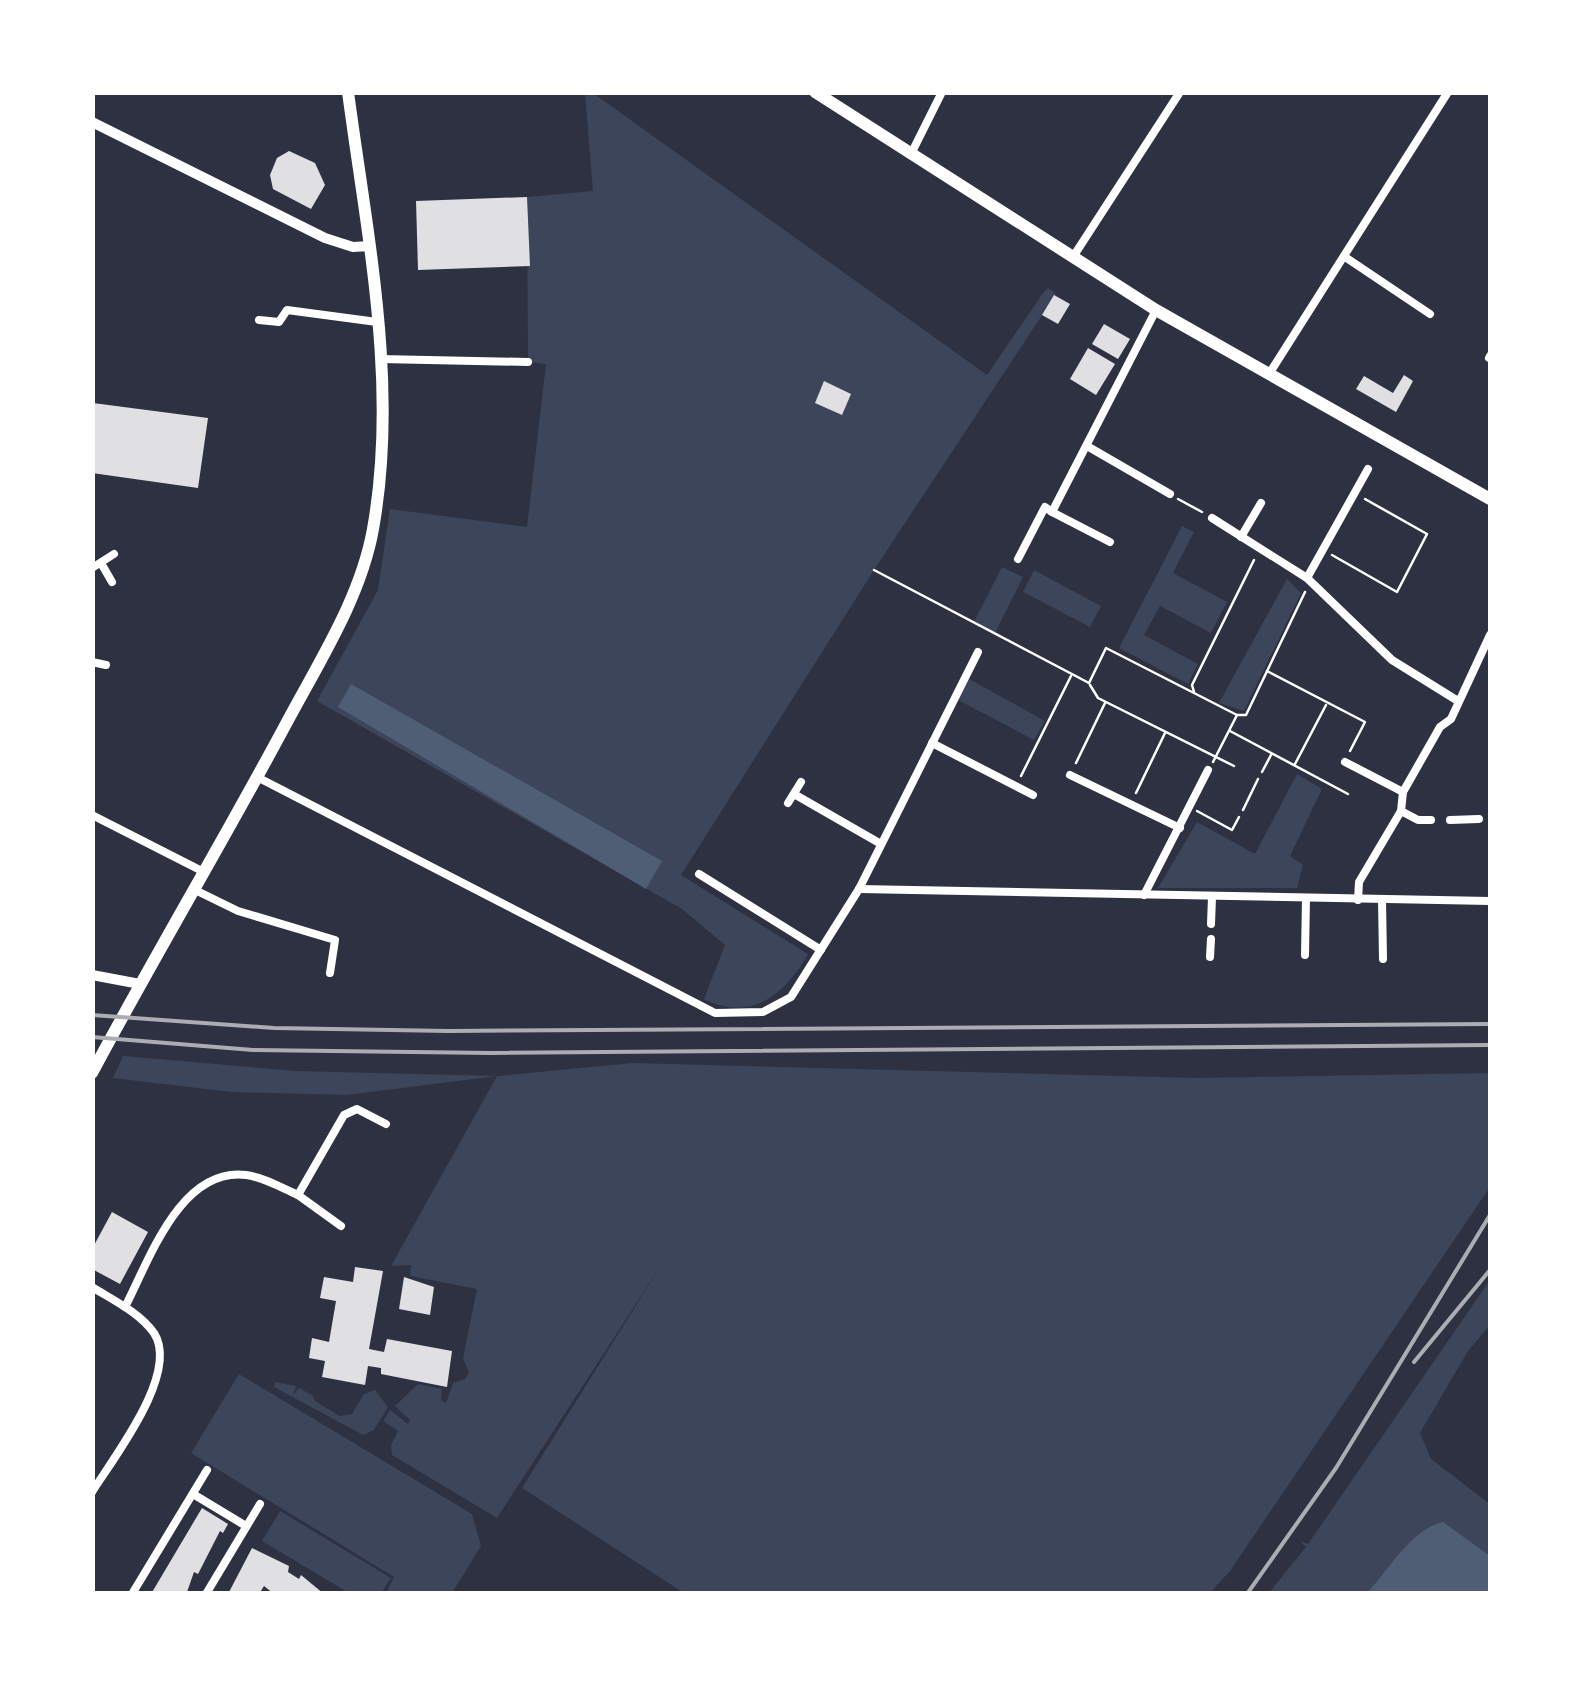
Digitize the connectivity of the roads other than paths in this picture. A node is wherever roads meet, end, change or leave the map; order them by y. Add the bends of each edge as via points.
1 (348, 92) edge
2 (814, 92) edge
3 (942, 92) edge
4 (1180, 92) edge
5 (1448, 92) edge
6 (92, 122) edge
7 (911, 154) junction
8 (370, 246) junction
9 (1345, 257) junction
10 (1072, 258) junction
11 (1156, 310) junction
12 (1430, 314) dead end
13 (258, 320) dead end
14 (377, 322) junction
15 (380, 358) junction
16 (528, 362) dead end
17 (1269, 374) junction
18 (1086, 446) junction
19 (1368, 469) dead end
20 (1170, 494) road end
21 (1490, 499) edge
22 (1261, 502) dead end
23 (1052, 512) junction
24 (1212, 518) road end
25 (1241, 537) junction
26 (1110, 542) dead end
27 (114, 554) dead end
28 (1018, 559) dead end
29 (96, 566) edge
30 (1309, 580) junction
31 (112, 582) dead end
32 (1490, 635) edge
33 (978, 652) dead end
34 (92, 662) edge
35 (106, 665) dead end
36 (1458, 701) junction
37 (932, 743) junction
38 (1344, 762) road end
39 (1208, 770) road end
40 (1070, 775) road end
41 (257, 778) junction
42 (801, 782) dead end
43 (1403, 792) junction
44 (1033, 795) dead end
45 (1401, 810) junction
46 (92, 815) edge
47 (1431, 820) dead end
48 (1450, 820) dead end
49 (1479, 820) dead end
50 (1180, 828) junction
51 (882, 844) junction
52 (202, 871) junction
53 (699, 874) dead end
54 (193, 889) junction
55 (859, 889) junction
56 (1144, 896) junction
57 (1212, 897) junction
58 (1306, 898) junction
59 (1358, 900) junction
60 (1382, 900) junction
61 (1490, 901) edge
62 (1211, 924) dead end
63 (1211, 939) dead end
64 (821, 950) junction
65 (1305, 955) dead end
66 (1210, 956) dead end
67 (1383, 958) dead end
68 (330, 973) dead end
69 (92, 975) edge
70 (140, 984) junction
71 (94, 1071) edge
72 (386, 1124) dead end
73 (298, 1194) junction
74 (342, 1226) dead end
75 (92, 1287) edge
76 (125, 1306) junction
77 (206, 1470) dead end
78 (92, 1492) edge
79 (193, 1494) junction
80 (260, 1504) dead end
81 (246, 1526) junction
82 (211, 1592) edge
83 (132, 1594) edge

1 - 8 main road
2 - 7 main road
3 - 7 street
4 - 10 street
5 - 9 street
6 - 8 street via 325,238
7 - 10 main road
8 - 14 main road
9 - 12 street
9 - 17 street
10 - 11 main road
11 - 17 main road
11 - 18 street
13 - 14 street via 279,322 286,310
14 - 15 main road
15 - 16 street
15 - 41 main road via 380,485 366,556
17 - 21 main road
18 - 20 street
18 - 23 street
19 - 30 street
22 - 25 street
23 - 26 street
23 - 28 street via 1044,508
24 - 25 street
25 - 30 street
27 - 29 street
29 - 31 street
30 - 36 street via 1392,660
32 - 36 street
33 - 37 street
34 - 35 street
36 - 43 street
37 - 44 street
37 - 51 street
38 - 43 street
39 - 50 street
40 - 50 street
41 - 52 main road
41 - 64 street via 715,1013 763,1012 791,997
42 - 51 street via 791,799
43 - 45 street
45 - 47 street
45 - 59 street via 1359,882
46 - 52 street
48 - 49 street
50 - 56 street
51 - 55 street
52 - 54 main road
53 - 64 street
54 - 68 street via 238,911 335,940
54 - 70 main road
55 - 56 street
55 - 64 street
56 - 57 street
57 - 58 street
57 - 62 street
58 - 59 street
58 - 65 street
59 - 60 street
60 - 61 street
60 - 67 street
63 - 66 street
69 - 70 street
70 - 71 main road
72 - 73 street via 357,1109 344,1115
73 - 74 street
73 - 76 street via 250,1175 232,1174 204,1186 176,1209
75 - 76 street
76 - 78 street via 154,1334 160,1366 150,1397
77 - 79 street
79 - 81 street
79 - 83 street
80 - 81 street
81 - 82 street

